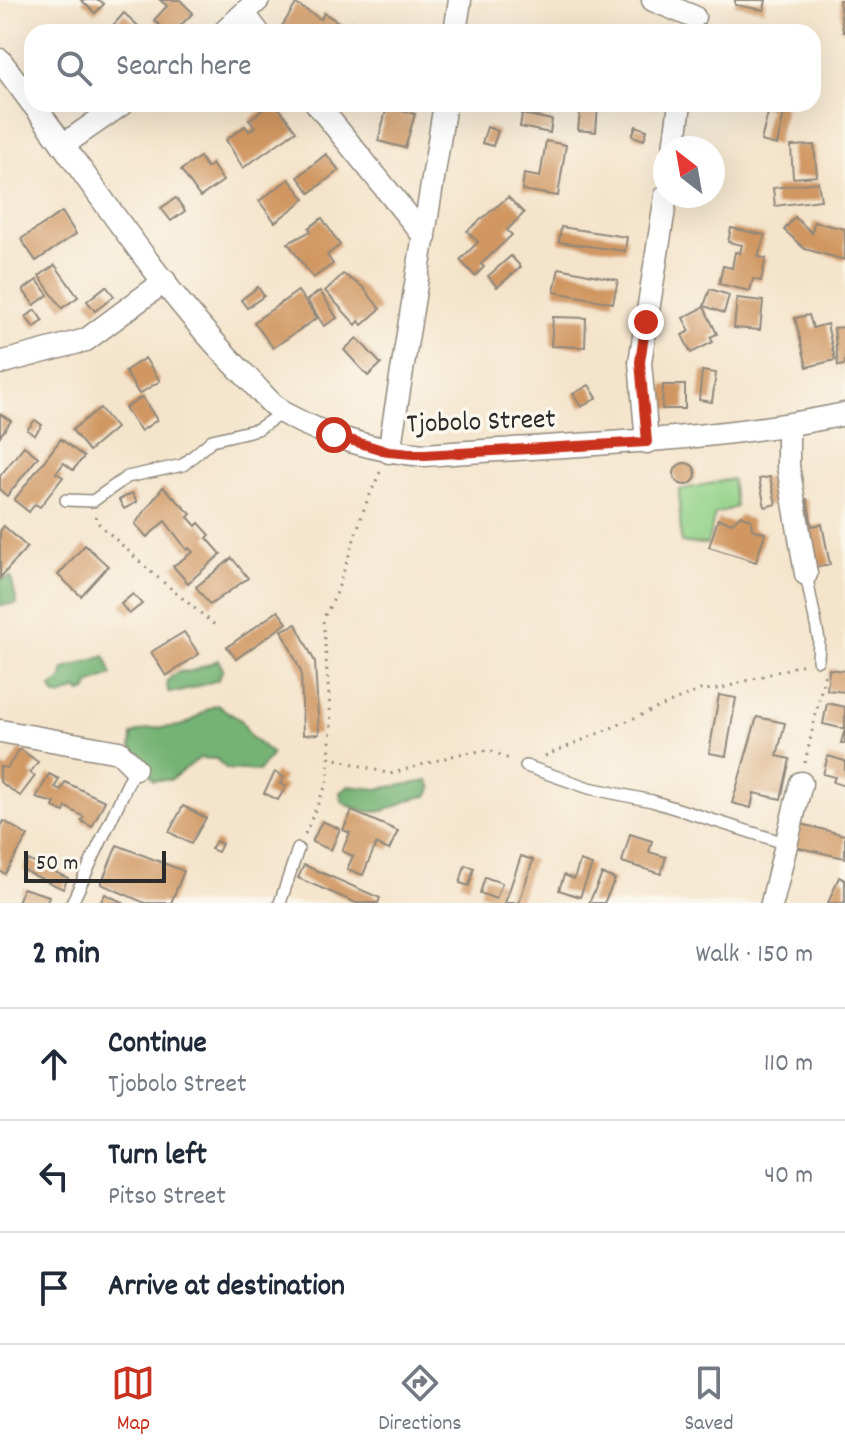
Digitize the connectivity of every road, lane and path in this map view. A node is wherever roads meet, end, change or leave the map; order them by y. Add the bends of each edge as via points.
1 (460, 0) edge
2 (653, 0) edge
3 (695, 16) edge
4 (456, 24) edge
5 (0, 60) edge
6 (24, 93) edge
7 (38, 112) edge
8 (110, 112) edge
9 (323, 112) edge
10 (444, 112) edge
11 (679, 112) edge
12 (676, 136) edge
13 (63, 145) junction
14 (664, 208) edge
15 (425, 237) junction
16 (165, 281) junction
17 (0, 363) edge
18 (283, 412) junction
19 (845, 414) edge
20 (788, 426) junction
21 (647, 442) junction
22 (389, 452) junction
23 (66, 500) dead end
24 (93, 501) junction
25 (806, 574) joint
26 (216, 626) dead end
27 (818, 660) junction
28 (0, 731) edge
29 (329, 757) junction
30 (526, 766) junction
31 (135, 768) joint
32 (801, 783) joint
33 (789, 845) junction
34 (298, 849) joint
35 (72, 903) edge
36 (280, 903) edge
37 (772, 903) edge

1 - 4 street
2 - 3 street
5 - 6 street, Tjobolo Street
7 - 13 street, Tjobolo Street
8 - 13 street
9 - 15 street
10 - 15 street
11 - 12 street
13 - 16 street, Tjobolo Street
14 - 21 street via 640,362
15 - 22 street
16 - 17 street via 86,340
16 - 18 street, Tjobolo Street via 229,359
18 - 22 street, Tjobolo Street
18 - 24 lane via 258,429 212,440 183,465 127,477
19 - 20 street, Tjobolo Street
20 - 21 street, Tjobolo Street
20 - 25 street via 788,466
21 - 22 street, Tjobolo Street via 424,455
22 - 29 path via 323,619
23 - 24 lane
24 - 26 path via 96,521
25 - 27 lane
27 - 30 path via 700,690
27 - 32 path via 827,662
28 - 31 street via 119,752
29 - 30 path via 390,774 490,750
29 - 34 path via 328,780
30 - 33 lane
31 - 35 lane
32 - 33 street
33 - 37 street
34 - 36 lane

